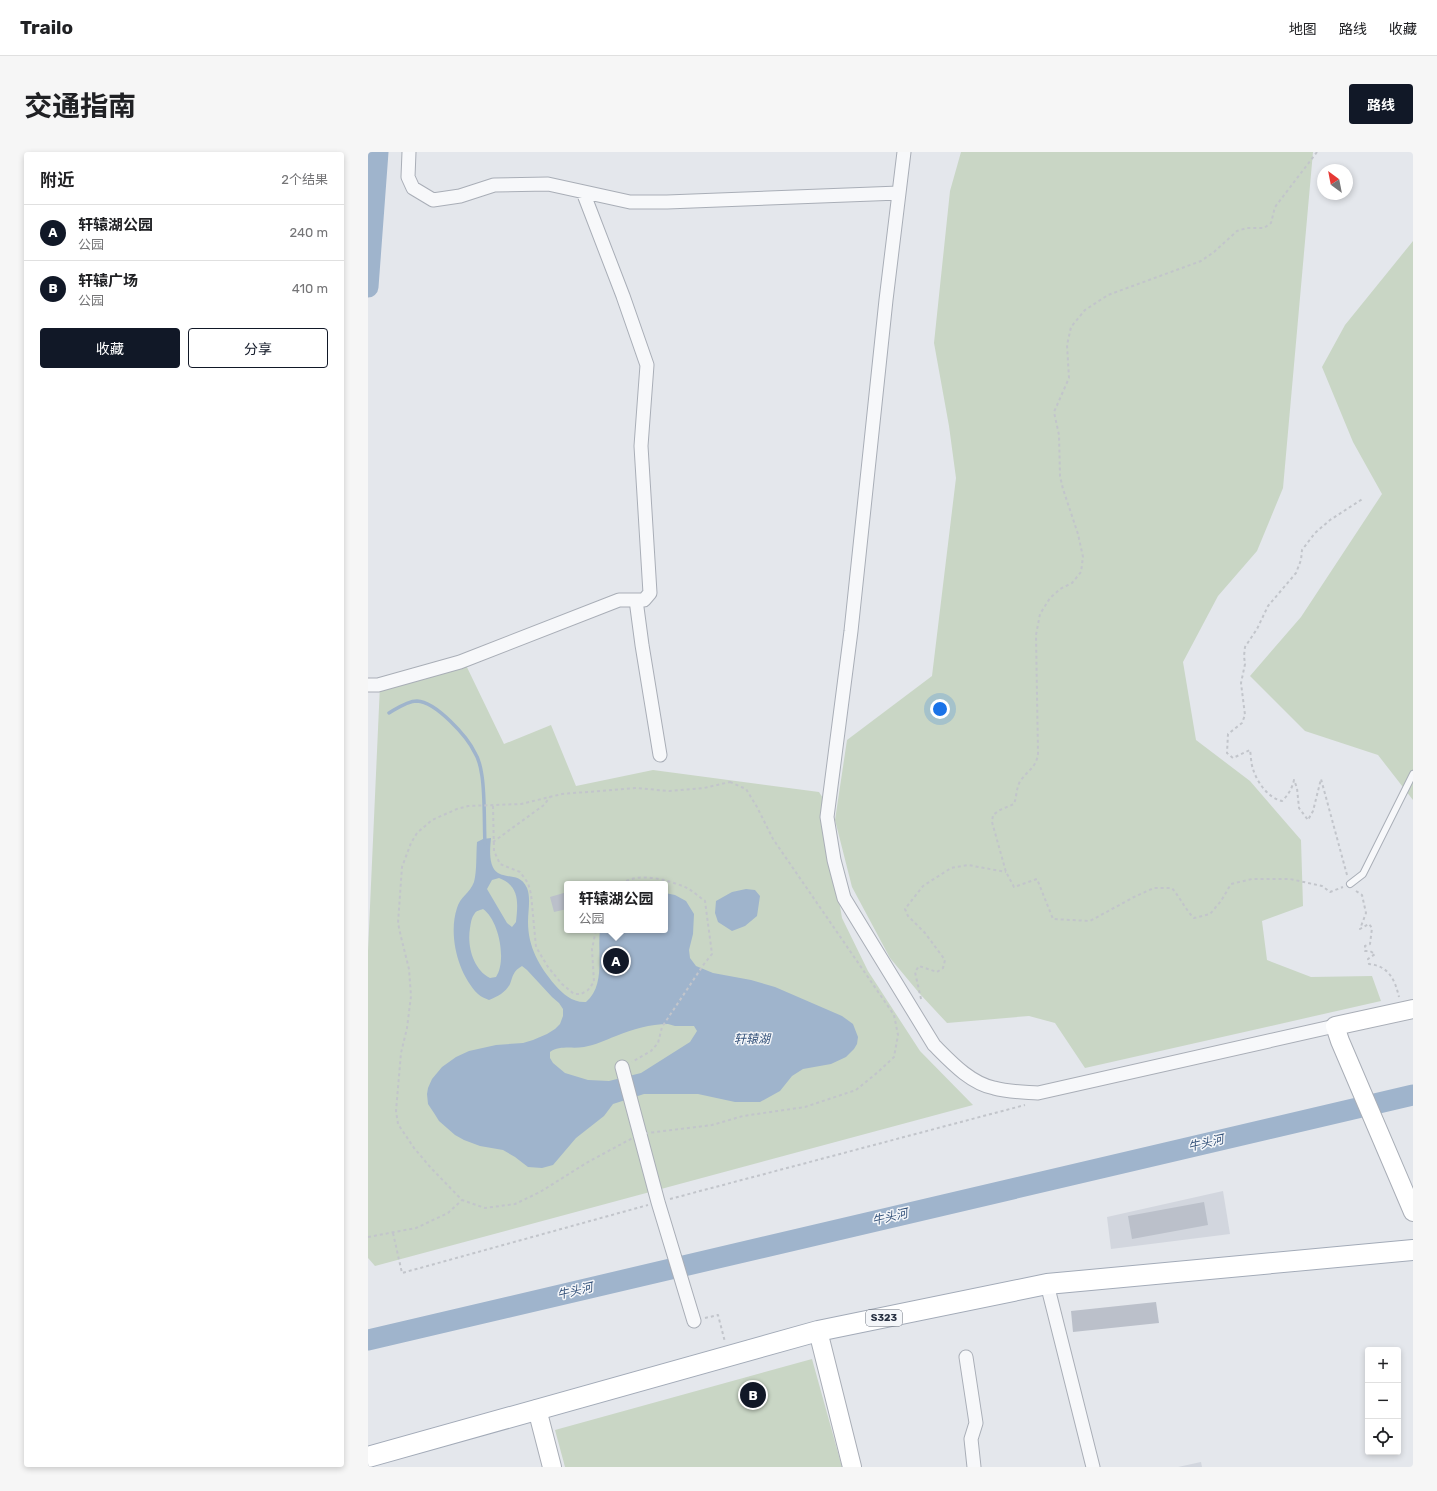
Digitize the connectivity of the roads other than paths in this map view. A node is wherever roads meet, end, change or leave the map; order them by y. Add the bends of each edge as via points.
1 (409, 152) edge
2 (904, 152) edge
3 (583, 192) junction
4 (899, 193) junction
5 (636, 600) junction
6 (373, 685) edge
7 (660, 755) dead end
8 (1413, 774) edge
9 (1350, 884) road end
10 (1407, 1011) edge
11 (1338, 1034) junction
12 (622, 1067) road end
13 (1413, 1212) edge
14 (1413, 1250) edge
15 (1047, 1284) junction
16 (692, 1314) road end
17 (818, 1331) junction
18 (966, 1357) dead end
19 (537, 1409) junction
20 (368, 1457) edge
21 (552, 1467) edge
22 (852, 1467) edge
23 (974, 1467) edge
24 (1093, 1467) edge

1 - 3 street via 408,177 413,188 433,200 460,196 494,185 548,184
2 - 4 street
3 - 4 street via 630,202
3 - 5 street via 647,365 641,446 650,593 644,600
4 - 11 street via 852,623 827,817 844,898 934,1045 972,1079 994,1088 1038,1093
5 - 6 street via 619,600 460,662
5 - 7 street
8 - 9 lane via 1363,874
10 - 11 street
11 - 13 street
12 - 16 street via 658,1202
14 - 15 main road, S323
15 - 17 main road, S323
15 - 24 street
17 - 19 main road, S323
17 - 22 street
18 - 23 street via 976,1423 971,1439
19 - 20 main road, S323
19 - 21 street

